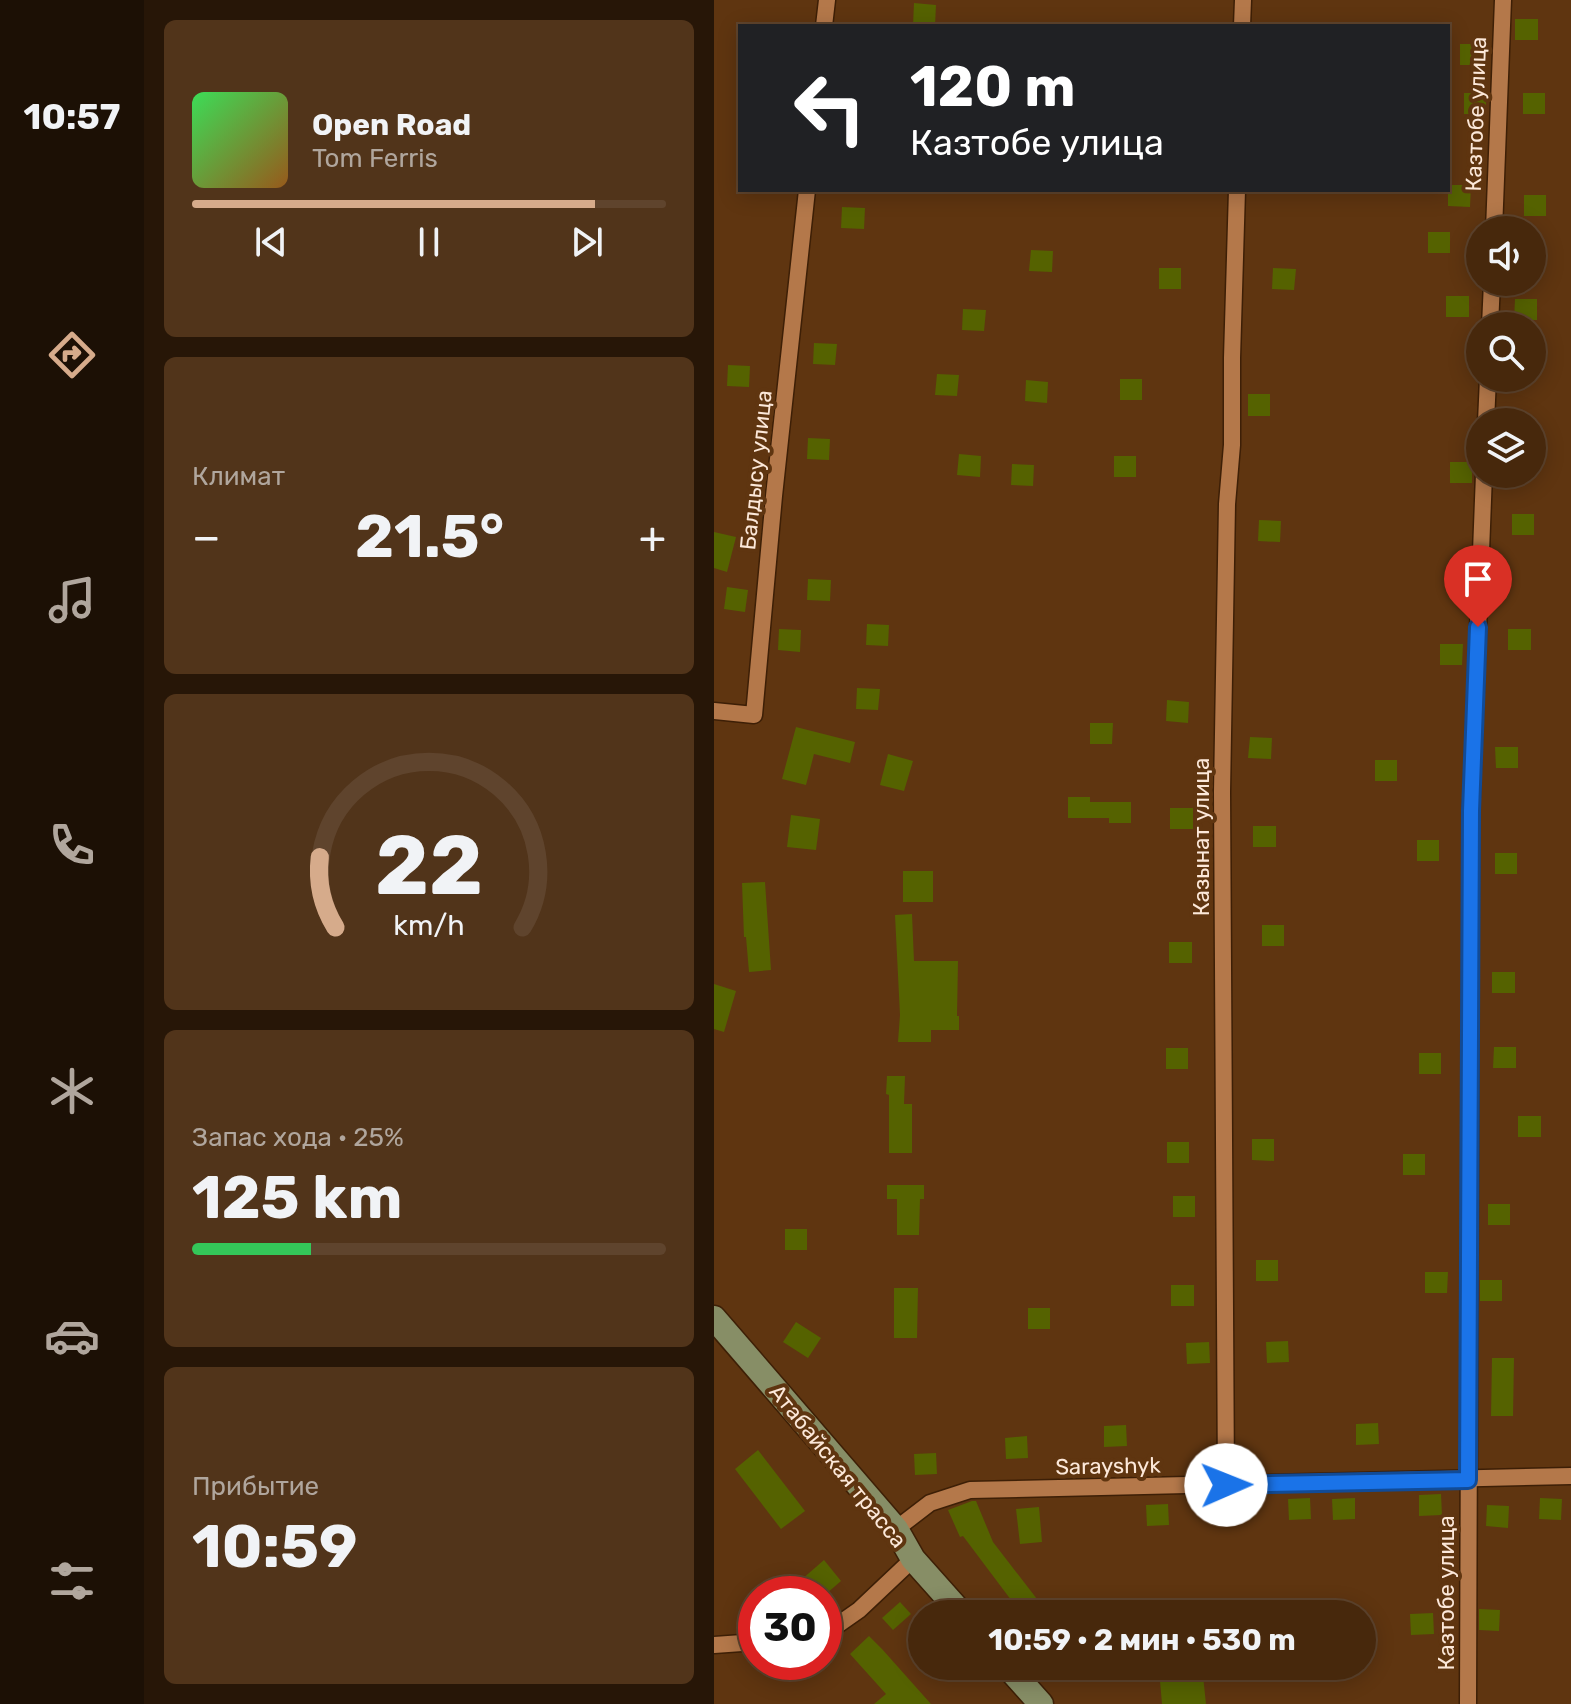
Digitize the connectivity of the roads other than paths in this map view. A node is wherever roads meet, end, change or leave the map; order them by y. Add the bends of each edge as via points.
1 (827, 0) edge
2 (1243, 0) edge
3 (1503, 0) edge
4 (824, 24) edge
5 (1242, 24) edge
6 (807, 192) edge
7 (1237, 192) edge
8 (1495, 216) edge
9 (1483, 488) edge
10 (714, 711) edge
11 (714, 1318) edge
12 (1571, 1476) edge
13 (1468, 1480) junction
14 (1226, 1485) junction
15 (896, 1529) junction
16 (913, 1559) junction
17 (950, 1600) edge
18 (842, 1621) edge
19 (738, 1643) edge
20 (714, 1645) edge
21 (1020, 1680) edge
22 (1041, 1704) edge
23 (1468, 1704) edge

1 - 4 street
2 - 5 street
3 - 8 street, Казтобе улица
6 - 10 street, Балдысу улица via 754,715
7 - 14 street, Казынат улица via 1222,792
9 - 13 street, Казтобе улица via 1471,811
11 - 15 main road, Атабайская трасса
12 - 13 street, Sarayshyk
13 - 14 street, Sarayshyk
13 - 23 street, Казтобе улица
14 - 15 street, Sarayshyk via 970,1490 930,1503
15 - 16 main road, Атабайская трасса
16 - 17 main road, Атабайская трасса
16 - 18 street
19 - 20 street
21 - 22 main road

